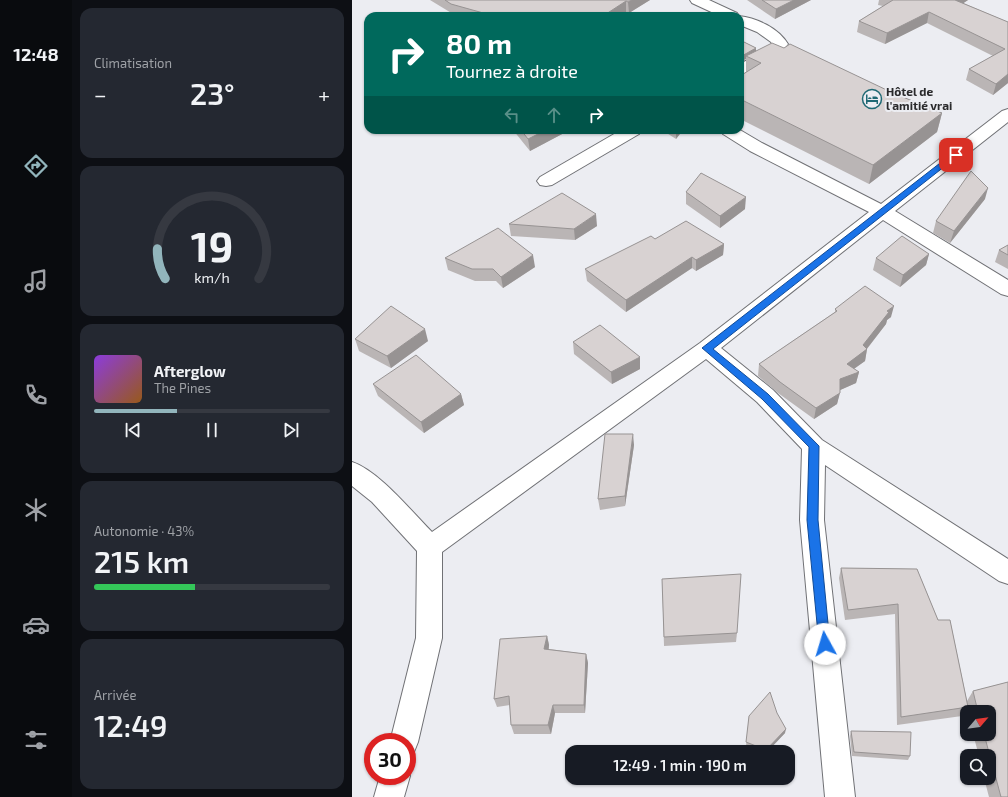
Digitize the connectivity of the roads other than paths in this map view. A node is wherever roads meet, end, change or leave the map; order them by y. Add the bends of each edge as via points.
1 (696, 0) edge
2 (723, 12) edge
3 (744, 22) edge
4 (744, 68) edge
5 (1008, 114) edge
6 (626, 134) edge
7 (735, 134) edge
8 (546, 181) dead end
9 (883, 212) junction
10 (1008, 289) edge
11 (707, 348) junction
12 (814, 446) junction
13 (352, 472) edge
14 (430, 547) junction
15 (1008, 573) edge
16 (406, 733) edge
17 (392, 785) edge
18 (389, 797) edge
19 (840, 797) edge

1 - 2 street
3 - 4 street via 769,33 778,39 780,44 775,51
5 - 9 street
6 - 8 street
7 - 9 street
9 - 10 street
9 - 11 street
11 - 12 street via 765,396
11 - 14 street
12 - 15 street
12 - 19 street via 812,520
13 - 14 street via 380,495
14 - 16 street via 429,638
17 - 18 street

